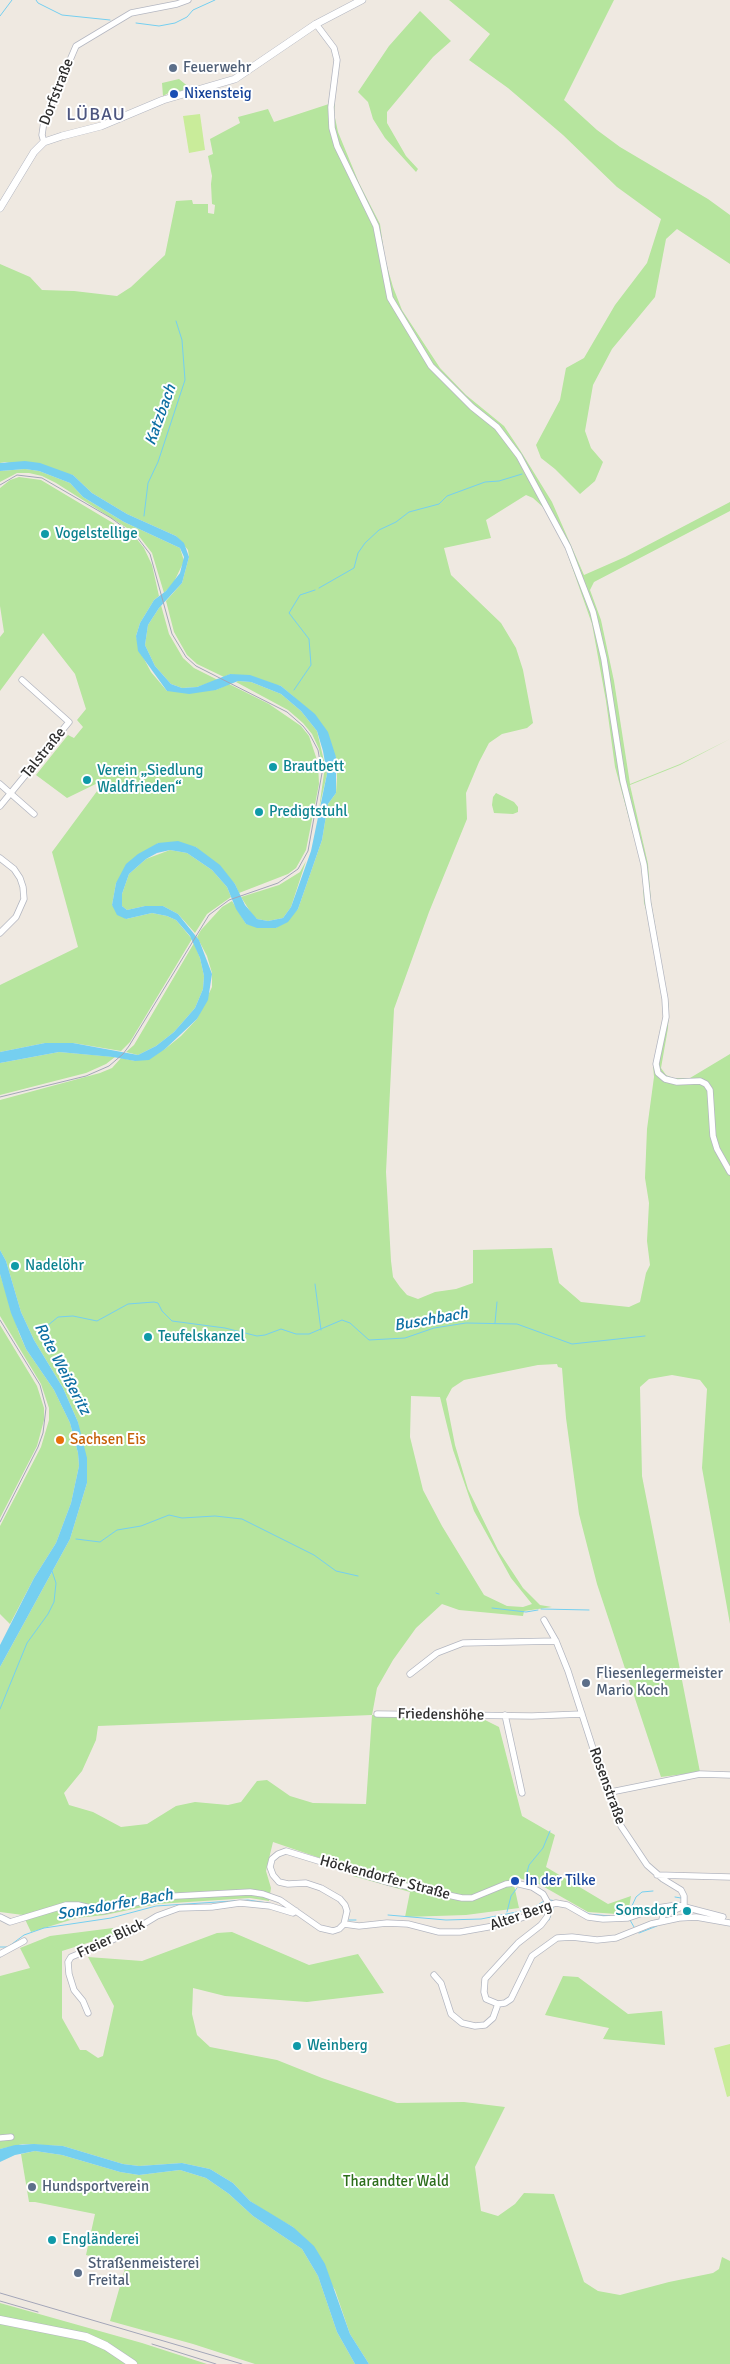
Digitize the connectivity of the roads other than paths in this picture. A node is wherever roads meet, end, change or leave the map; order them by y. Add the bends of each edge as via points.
1 (188, 0) edge
2 (362, 0) edge
3 (316, 24) junction
4 (44, 142) junction
5 (0, 208) edge
6 (22, 680) dead end
7 (0, 784) edge
8 (10, 793) junction
9 (0, 806) edge
10 (34, 814) dead end
11 (0, 858) edge
12 (0, 933) edge
13 (730, 1172) edge
14 (544, 1620) dead end
15 (556, 1642) junction
16 (410, 1674) dead end
17 (377, 1714) dead end
18 (582, 1714) junction
19 (505, 1715) junction
20 (730, 1775) edge
21 (611, 1792) junction
22 (522, 1793) dead end
23 (657, 1875) junction
24 (730, 1878) edge
25 (548, 1902) junction
26 (684, 1906) junction
27 (296, 1910) junction
28 (0, 1917) edge
29 (724, 1917) dead end
30 (662, 1920) junction
31 (730, 1923) edge
32 (344, 1924) junction
33 (24, 1941) dead end
34 (0, 1954) edge
35 (434, 1975) dead end
36 (498, 2004) junction
37 (88, 2013) dead end
38 (11, 2137) dead end
39 (0, 2138) edge
40 (0, 2320) edge
41 (133, 2364) edge

1 - 4 street, Dorfstraße via 131,13 76,46 44,121
2 - 3 street, Dorfstraße
3 - 4 street, Dorfstraße via 235,79 163,100 101,126
3 - 13 street via 334,48 337,60 331,107 332,128 337,146 376,226 390,298 431,366 497,427 519,456 568,547 593,612 604,659 623,781 644,865 665,998 666,1017 656,1064 658,1073 677,1082 700,1081 710,1090 713,1136
4 - 5 street, Dorfstraße via 34,152
6 - 8 street, Talstraße via 69,722
7 - 8 street
8 - 9 street, Talstraße
8 - 10 street
11 - 12 street via 20,878 24,899 16,916
14 - 15 street, Rosenstraße
15 - 16 street via 464,1643 437,1653
15 - 18 street, Rosenstraße
17 - 19 street, Friedenshöhe
18 - 19 street, Friedenshöhe
18 - 21 street, Rosenstraße
19 - 22 street, Friedenshöhe
20 - 21 street via 700,1774
21 - 23 street, Rosenstraße via 621,1826
23 - 24 street
23 - 26 street, Rosenstraße via 680,1890
25 - 26 street, Alter Berg via 566,1905 588,1917 603,1919 628,1918 667,1906
25 - 32 street, Alter Berg via 505,1924 460,1932 439,1932 408,1924
25 - 32 street, Höckendorfer Straße via 532,1887 515,1883 472,1898 462,1898 388,1882 297,1852 286,1851 272,1859 270,1867 280,1882 306,1883 340,1900 347,1911
25 - 36 street via 545,1921 485,1979 486,1999
26 - 29 street, Alter Berg
26 - 30 street via 663,1915
27 - 28 street via 280,1900 250,1892 158,1897 103,1911 66,1905 10,1922
27 - 32 street via 326,1930 339,1929
27 - 37 street, Freier Blick via 293,1913 270,1906 240,1903 179,1908 71,1958 69,1974 74,1990
30 - 31 street via 696,1917
30 - 36 street via 616,1938 556,1938 528,1962 511,1999
33 - 34 street
35 - 36 street via 441,1983 451,2014 462,2023 485,2025 493,2018
38 - 39 street
40 - 41 main road via 86,2337

